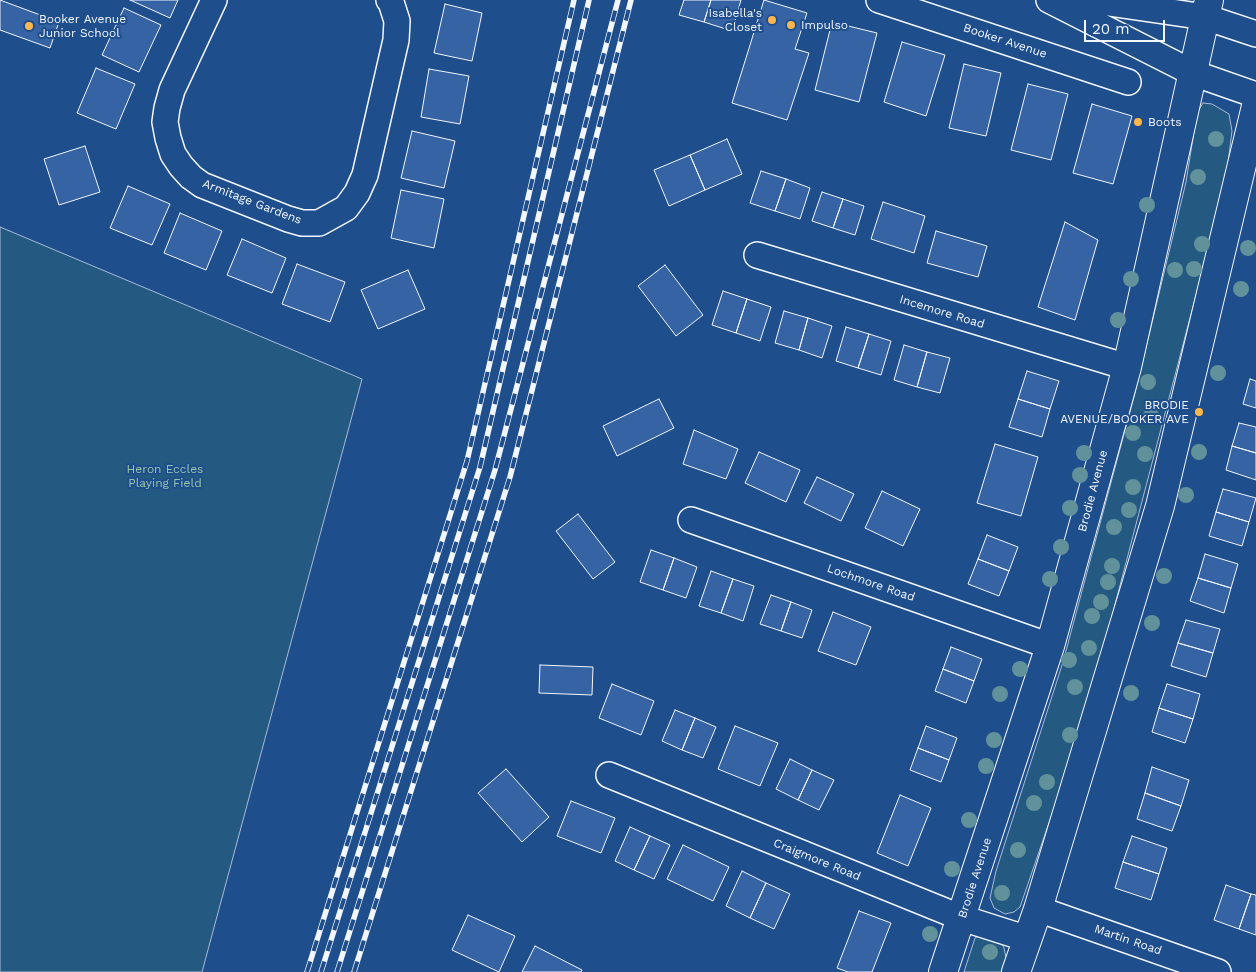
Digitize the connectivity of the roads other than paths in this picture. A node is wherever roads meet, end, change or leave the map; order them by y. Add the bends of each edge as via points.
1 (214, 0) edge
2 (389, 0) edge
3 (879, 0) edge
4 (1049, 0) edge
5 (1088, 0) edge
6 (912, 5) edge
7 (1207, 8) edge
8 (1112, 32) junction
9 (1256, 34) edge
10 (1100, 72) junction
11 (1193, 73) junction
12 (1128, 82) dead end
13 (1256, 95) edge
14 (1256, 106) edge
15 (757, 255) dead end
16 (1127, 367) junction
17 (691, 520) dead end
18 (1050, 646) junction
19 (609, 775) dead end
20 (1038, 909) junction
21 (962, 918) junction
22 (1028, 939) junction
23 (943, 972) edge
24 (1016, 972) edge
25 (1218, 972) edge

1 - 2 street, Armitage Gardens via 172,90 167,108 165,122 173,154 191,177 202,185 288,219 319,223 346,208 365,175 396,40 396,21
3 - 6 street, Booker Avenue
4 - 8 street
5 - 7 street
6 - 10 street, Booker Avenue
7 - 9 street
7 - 11 street, Brodie Avenue
8 - 10 street
8 - 11 street
10 - 12 street, Booker Avenue
11 - 13 street
11 - 16 street, Brodie Avenue
14 - 20 street via 1160,506
15 - 16 street, Incemore Road
16 - 18 street, Brodie Avenue
17 - 18 street, Lochmore Road
18 - 21 street, Brodie Avenue
19 - 21 street, Craigmore Road
20 - 22 street
20 - 25 street, Martin Road
21 - 22 street, Craigmore Road
21 - 23 street, Brodie Avenue
22 - 24 street

